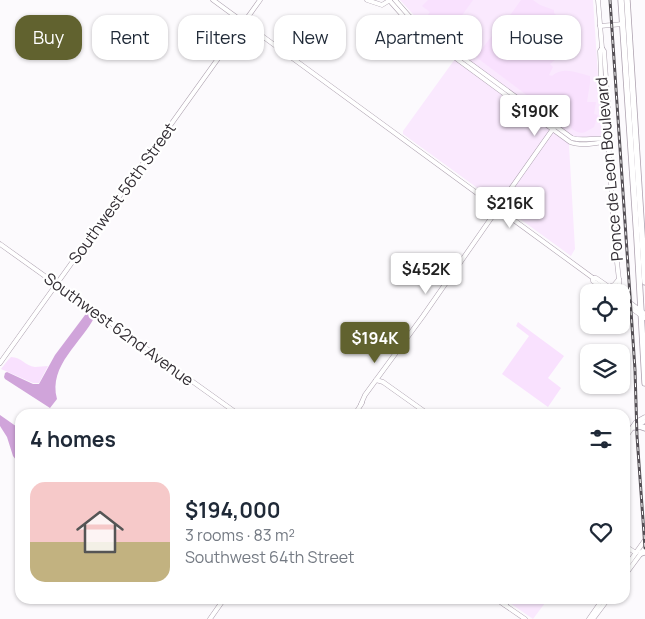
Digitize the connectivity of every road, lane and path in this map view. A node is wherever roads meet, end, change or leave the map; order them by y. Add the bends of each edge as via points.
1 (213, 0) edge
2 (260, 0) edge
3 (367, 0) edge
4 (390, 0) edge
5 (395, 0) edge
6 (598, 0) edge
7 (621, 0) edge
8 (627, 0) edge
9 (233, 15) edge
10 (250, 15) edge
11 (626, 24) junction
12 (600, 26) junction
13 (264, 38) edge
14 (217, 60) edge
15 (628, 106) junction
16 (634, 113) junction
17 (629, 125) junction
18 (554, 128) junction
19 (608, 140) junction
20 (632, 171) junction
21 (639, 180) junction
22 (634, 190) junction
23 (498, 208) junction
24 (636, 220) junction
25 (642, 229) junction
26 (637, 240) junction
27 (0, 244) edge
28 (593, 278) junction
29 (619, 279) junction
30 (645, 282) edge
31 (598, 284) edge
32 (604, 284) edge
33 (615, 284) edge
34 (620, 284) edge
35 (56, 285) junction
36 (630, 304) edge
37 (630, 307) edge
38 (643, 315) edge
39 (0, 362) edge
40 (645, 369) edge
41 (377, 380) junction
42 (645, 382) edge
43 (231, 409) edge
44 (358, 409) edge
45 (421, 409) edge
46 (645, 419) edge
47 (634, 427) junction
48 (645, 428) edge
49 (630, 431) edge
50 (630, 432) edge
51 (645, 540) edge
52 (630, 548) edge
53 (642, 552) edge
54 (630, 563) edge
55 (630, 567) edge
56 (220, 604) edge
57 (599, 604) edge
58 (604, 604) edge
59 (506, 605) edge
60 (210, 619) edge
61 (525, 619) edge
62 (588, 619) edge
63 (593, 619) edge

1 - 9 main road
2 - 10 main road, Southwest 56th Street
3 - 4 main road via 381,5
4 - 18 main road via 420,32
5 - 18 main road via 408,16
6 - 12 main road
7 - 11 highway
8 - 11 highway
11 - 12 main road
11 - 15 highway
11 - 16 highway
12 - 19 main road, Ponce de Leon Boulevard
13 - 23 main road
14 - 35 main road, Southwest 56th Street
15 - 16 highway
15 - 17 highway
16 - 17 highway
16 - 21 highway
17 - 20 highway
18 - 19 main road via 576,144
18 - 23 main road
19 - 29 main road, Ponce de Leon Boulevard
20 - 21 highway
20 - 22 highway
21 - 22 highway
21 - 25 highway
22 - 24 highway
23 - 28 main road
23 - 41 main road
24 - 25 highway
24 - 26 highway
25 - 26 highway
25 - 30 highway
26 - 38 highway
27 - 35 main road, Southwest 62nd Avenue
28 - 31 main road
28 - 32 main road
29 - 33 main road, Ponce de Leon Boulevard
29 - 34 main road, Ponce de Leon Boulevard
35 - 39 main road, Southwest 56th Street
35 - 43 main road, Southwest 62nd Avenue
36 - 38 main road
37 - 38 main road
38 - 40 highway
40 - 42 highway
41 - 44 main road
41 - 45 main road
46 - 47 main road
46 - 49 main road via 636,422
47 - 48 highway
47 - 50 main road
51 - 53 main road
52 - 53 main road
53 - 54 main road
53 - 55 main road
56 - 60 main road
57 - 62 main road
58 - 63 main road
59 - 61 main road

